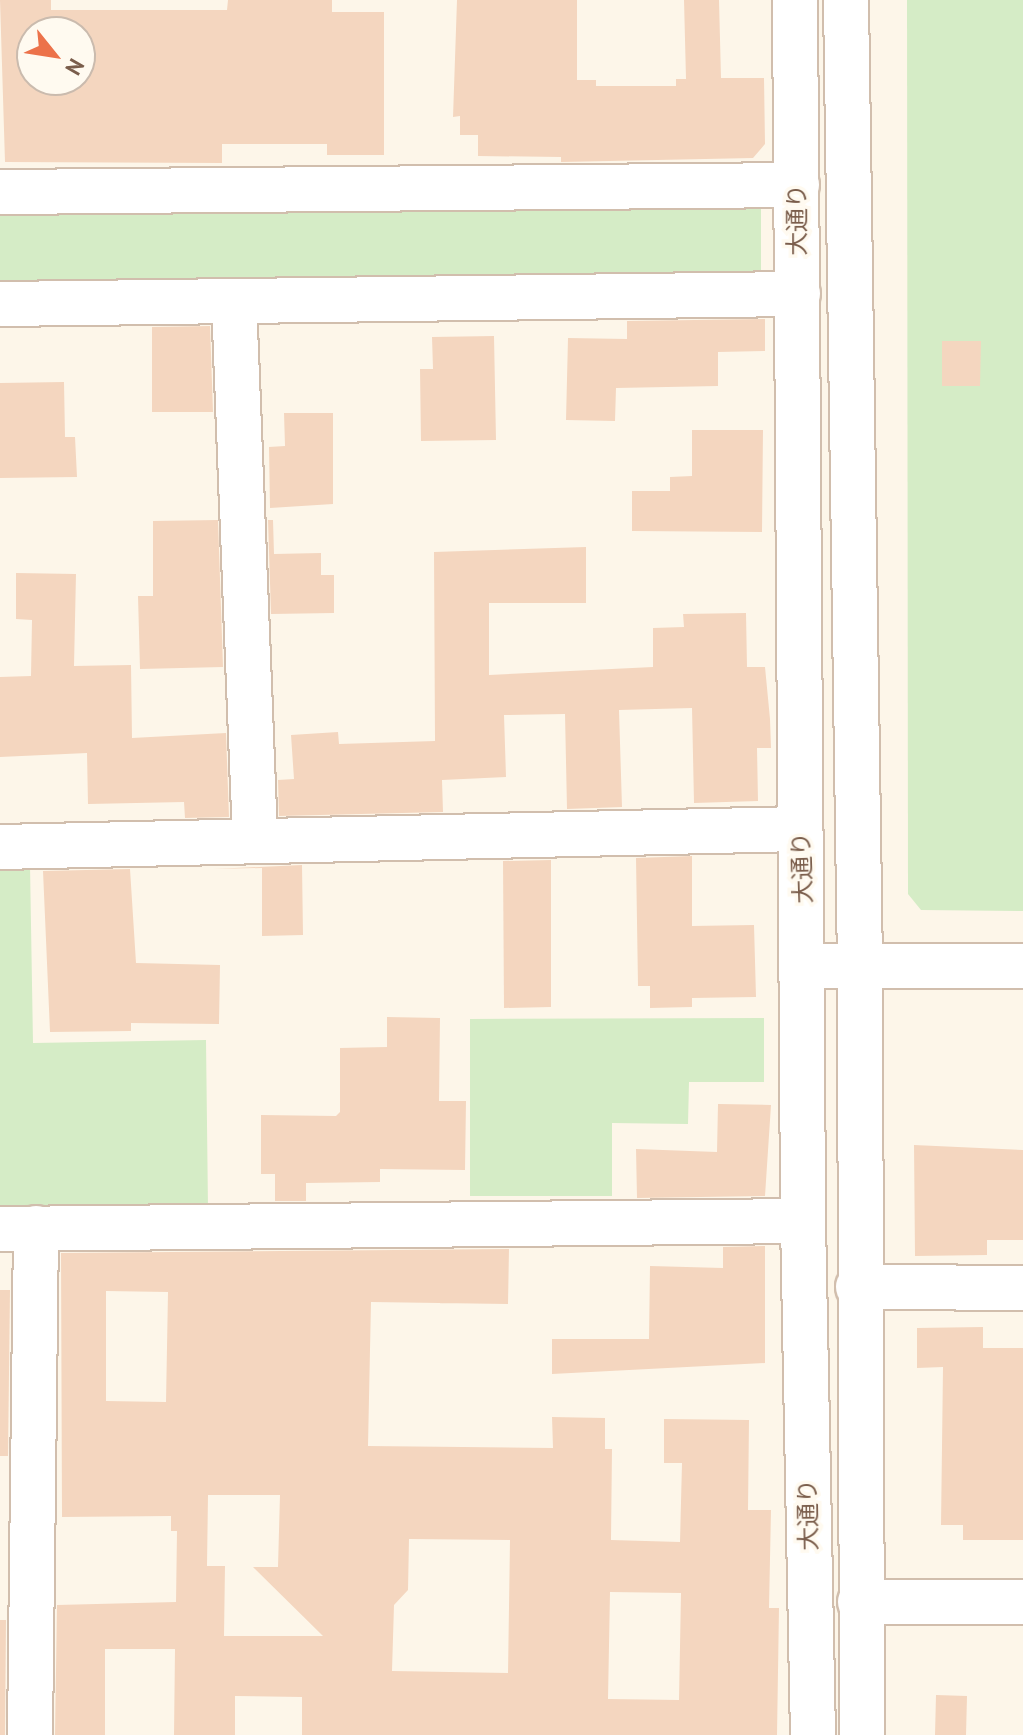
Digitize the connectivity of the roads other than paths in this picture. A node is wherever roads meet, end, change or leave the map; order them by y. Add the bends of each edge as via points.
1 (795, 0) edge
2 (846, 0) edge
3 (797, 185) junction
4 (0, 192) edge
5 (798, 294) junction
6 (234, 301) junction
7 (0, 304) edge
8 (800, 829) junction
9 (255, 838) junction
10 (0, 847) edge
11 (805, 966) junction
12 (860, 966) junction
13 (1023, 966) edge
14 (803, 1221) junction
15 (18, 1228) edge
16 (858, 1287) junction
17 (1023, 1288) edge
18 (860, 1602) junction
19 (1023, 1602) edge
20 (30, 1735) edge
21 (813, 1735) edge
22 (862, 1735) edge

1 - 3 street, 大通り
2 - 12 street
3 - 4 street
3 - 5 street, 大通り
5 - 6 street
5 - 8 street, 大通り
6 - 7 street
6 - 9 street
8 - 9 street
8 - 11 street, 大通り
9 - 10 street
11 - 12 street
11 - 14 street, 大通り
12 - 13 street
12 - 16 street
14 - 15 street
14 - 21 street, 大通り
15 - 20 street
16 - 17 street
16 - 18 street
18 - 19 street
18 - 22 street

